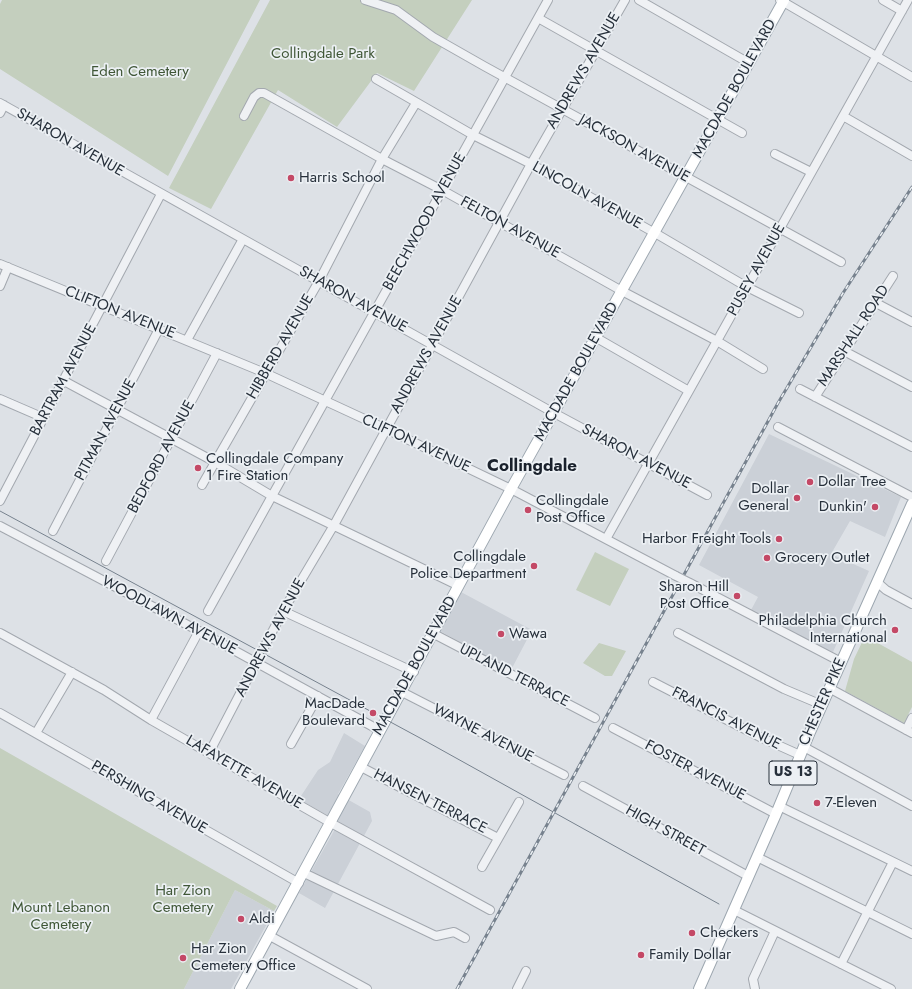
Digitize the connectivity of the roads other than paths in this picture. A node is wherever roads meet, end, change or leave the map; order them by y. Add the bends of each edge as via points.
1 (365, 0) edge
2 (548, 0) edge
3 (625, 0) edge
4 (639, 0) edge
5 (882, 0) edge
6 (908, 0) edge
7 (782, 1) edge
8 (902, 11) junction
9 (538, 18) junction
10 (596, 52) junction
11 (876, 57) junction
12 (749, 63) junction
13 (505, 77) junction
14 (912, 77) edge
15 (376, 79) dead end
16 (416, 103) junction
17 (1, 107) edge
18 (562, 110) junction
19 (244, 116) dead end
20 (843, 116) junction
21 (718, 119) junction
22 (742, 133) dead end
23 (473, 135) junction
24 (775, 154) dead end
25 (912, 156) edge
26 (382, 159) junction
27 (531, 164) junction
28 (811, 172) junction
29 (685, 177) junction
30 (442, 190) junction
31 (161, 194) junction
32 (500, 223) junction
33 (780, 230) junction
34 (655, 233) junction
35 (243, 239) junction
36 (841, 262) dead end
37 (0, 264) edge
38 (8, 267) junction
39 (893, 276) dead end
40 (319, 281) junction
41 (0, 286) edge
42 (747, 287) junction
43 (622, 291) junction
44 (876, 303) junction
45 (103, 306) junction
46 (374, 312) junction
47 (799, 312) dead end
48 (912, 322) edge
49 (159, 330) junction
50 (595, 337) junction
51 (187, 340) junction
52 (717, 341) junction
53 (432, 345) junction
54 (844, 351) junction
55 (217, 353) junction
56 (763, 369) dead end
57 (265, 373) junction
58 (64, 381) junction
59 (912, 387) edge
60 (800, 389) dead end
61 (689, 391) junction
62 (815, 397) junction
63 (0, 399) edge
64 (324, 402) junction
65 (117, 410) junction
66 (554, 413) junction
67 (44, 418) junction
68 (778, 427) dead end
69 (386, 429) junction
70 (171, 439) junction
71 (912, 447) edge
72 (215, 462) junction
73 (649, 462) junction
74 (202, 485) dead end
75 (511, 488) junction
76 (707, 495) dead end
77 (272, 496) junction
78 (912, 497) edge
79 (0, 501) edge
80 (912, 504) edge
81 (0, 526) edge
82 (334, 526) junction
83 (53, 530) dead end
84 (606, 540) junction
85 (106, 561) dead end
86 (876, 582) junction
87 (459, 586) junction
88 (912, 604) edge
89 (208, 611) dead end
90 (283, 611) junction
91 (199, 630) junction
92 (0, 633) edge
93 (678, 633) dead end
94 (434, 634) junction
95 (841, 662) junction
96 (256, 664) junction
97 (72, 672) junction
98 (414, 672) junction
99 (653, 682) dead end
100 (829, 688) junction
101 (402, 692) junction
102 (318, 696) junction
103 (822, 705) junction
104 (0, 713) edge
105 (595, 718) dead end
106 (912, 718) edge
107 (151, 720) junction
108 (613, 728) dead end
109 (379, 730) junction
110 (909, 732) edge
111 (36, 733) junction
112 (291, 744) dead end
113 (802, 751) junction
114 (209, 753) junction
115 (361, 767) junction
116 (564, 776) dead end
117 (582, 786) dead end
118 (519, 802) dead end
119 (912, 806) edge
120 (778, 810) junction
121 (330, 823) junction
122 (498, 838) junction
123 (757, 857) junction
124 (893, 862) junction
125 (482, 867) dead end
126 (912, 871) edge
127 (304, 873) junction
128 (748, 876) junction
129 (299, 883) junction
130 (490, 910) dead end
131 (734, 910) junction
132 (867, 912) junction
133 (775, 931) junction
134 (912, 934) edge
135 (270, 936) junction
136 (465, 938) dead end
137 (841, 964) junction
138 (526, 971) dead end
139 (240, 989) edge
140 (367, 989) edge
141 (517, 989) edge
142 (699, 989) edge
143 (755, 989) edge
144 (891, 989) edge

1 - 13 street, JACKSON AVENUE via 396,10 433,37
2 - 9 street, BEECHWOOD AVENUE
3 - 10 street, ANDREWS AVENUE
4 - 12 street
5 - 8 street
6 - 8 street, PUSEY AVENUE
7 - 11 street
7 - 12 main road, MACDADE BOULEVARD
8 - 11 street, PUSEY AVENUE
9 - 10 street
9 - 13 street, BEECHWOOD AVENUE
10 - 18 street, ANDREWS AVENUE
10 - 21 street
11 - 14 street
11 - 20 street, PUSEY AVENUE
12 - 21 main road, MACDADE BOULEVARD
13 - 18 street, JACKSON AVENUE
13 - 23 street, BEECHWOOD AVENUE
15 - 16 street, LINCOLN AVENUE
16 - 23 street, LINCOLN AVENUE
16 - 26 street, HIBBERD AVENUE
17 - 31 street, SHARON AVENUE
18 - 27 street, ANDREWS AVENUE
18 - 29 street, JACKSON AVENUE
19 - 26 street, FELTON AVENUE via 254,97 259,93 264,94
20 - 25 street
20 - 28 street, PUSEY AVENUE
21 - 22 street
21 - 29 main road, MACDADE BOULEVARD
23 - 27 street, LINCOLN AVENUE
23 - 30 street, BEECHWOOD AVENUE
24 - 28 street
26 - 30 street, FELTON AVENUE
26 - 40 street, HIBBERD AVENUE
27 - 32 street, ANDREWS AVENUE
27 - 34 street, LINCOLN AVENUE
28 - 33 street, PUSEY AVENUE
29 - 33 street, JACKSON AVENUE
29 - 34 main road, MACDADE BOULEVARD
30 - 32 street, FELTON AVENUE
30 - 46 street, BEECHWOOD AVENUE
31 - 35 street, SHARON AVENUE
31 - 45 street, BARTRAM AVENUE
32 - 43 street, FELTON AVENUE
32 - 53 street, ANDREWS AVENUE
33 - 36 street, JACKSON AVENUE
33 - 42 street, PUSEY AVENUE
34 - 42 street, LINCOLN AVENUE
34 - 43 main road, MACDADE BOULEVARD
35 - 40 street, SHARON AVENUE
35 - 51 street
37 - 38 street, CLIFTON AVENUE
38 - 41 street
38 - 45 street, CLIFTON AVENUE
39 - 44 street, MARSHALL ROAD
40 - 46 street, SHARON AVENUE
40 - 57 street, HIBBERD AVENUE
42 - 47 street, LINCOLN AVENUE
42 - 52 street, PUSEY AVENUE
43 - 50 main road, MACDADE BOULEVARD
43 - 52 street, FELTON AVENUE
44 - 48 street
44 - 54 street, MARSHALL ROAD
45 - 49 street, CLIFTON AVENUE
45 - 58 street, BARTRAM AVENUE
46 - 53 street, SHARON AVENUE
46 - 64 street, BEECHWOOD AVENUE
49 - 51 street, CLIFTON AVENUE
49 - 65 street, PITMAN AVENUE
50 - 61 street
50 - 66 main road, MACDADE BOULEVARD
51 - 55 street, CLIFTON AVENUE
52 - 56 street, FELTON AVENUE
52 - 61 street, PUSEY AVENUE
53 - 66 street, SHARON AVENUE
53 - 69 street, ANDREWS AVENUE
54 - 59 street
54 - 62 street, MARSHALL ROAD
55 - 57 street, CLIFTON AVENUE
55 - 70 street, BEDFORD AVENUE
57 - 64 street, CLIFTON AVENUE
57 - 72 street, HIBBERD AVENUE
58 - 65 street
58 - 67 street, BARTRAM AVENUE
60 - 62 street
61 - 73 street, PUSEY AVENUE
62 - 71 street
63 - 67 street
64 - 69 street, CLIFTON AVENUE
64 - 77 street, BEECHWOOD AVENUE
65 - 70 street
65 - 83 street, PITMAN AVENUE
66 - 73 street, SHARON AVENUE
66 - 75 main road, MACDADE BOULEVARD
67 - 79 street, BARTRAM AVENUE
68 - 78 street
69 - 75 street, CLIFTON AVENUE
69 - 82 street, ANDREWS AVENUE
70 - 72 street
70 - 85 street, BEDFORD AVENUE
72 - 74 street, HIBBERD AVENUE
72 - 77 street
73 - 76 street, SHARON AVENUE
73 - 84 street, PUSEY AVENUE
75 - 84 street, CLIFTON AVENUE
75 - 87 main road, MACDADE BOULEVARD
77 - 82 street
77 - 89 street, BEECHWOOD AVENUE
80 - 86 main road, CHESTER PIKE / US 13
81 - 91 street, WOODLAWN AVENUE
82 - 87 street
82 - 90 street, ANDREWS AVENUE
84 - 95 street, CLIFTON AVENUE, bridge
86 - 88 street
86 - 95 main road, CHESTER PIKE / US 13
87 - 94 main road, MACDADE BOULEVARD
90 - 96 street, ANDREWS AVENUE
90 - 98 street
91 - 96 street, WOODLAWN AVENUE
91 - 107 street
92 - 97 street, LAFAYETTE AVENUE
93 - 103 street via 784,689
94 - 98 main road, MACDADE BOULEVARD
94 - 105 street, UPLAND TERRACE
95 - 100 main road, CHESTER PIKE / US 13
96 - 102 street, WOODLAWN AVENUE
96 - 114 street, ANDREWS AVENUE
97 - 107 street, LAFAYETTE AVENUE
97 - 111 street
98 - 101 main road, MACDADE BOULEVARD
99 - 113 street, FRANCIS AVENUE via 762,738
100 - 103 main road, CHESTER PIKE / US 13
100 - 110 street
101 - 109 main road, MACDADE BOULEVARD
101 - 116 street, WAYNE AVENUE
102 - 109 street, WOODLAWN AVENUE
102 - 112 street
103 - 113 main road, CHESTER PIKE / US 13
104 - 111 street, PERSHING AVENUE
106 - 110 street
107 - 114 street, LAFAYETTE AVENUE
108 - 120 street, FOSTER AVENUE
109 - 115 main road, MACDADE BOULEVARD
111 - 129 street, PERSHING AVENUE
113 - 119 street
113 - 120 main road, CHESTER PIKE / US 13
114 - 121 street, LAFAYETTE AVENUE
115 - 121 main road, MACDADE BOULEVARD
115 - 122 street, HANSEN TERRACE
117 - 128 street, HIGH STREET
118 - 122 street
120 - 123 main road, CHESTER PIKE / US 13
120 - 124 street, FOSTER AVENUE
121 - 127 main road, MACDADE BOULEVARD
121 - 130 street, LAFAYETTE AVENUE
122 - 125 street
123 - 128 main road, CHESTER PIKE / US 13
123 - 132 street
124 - 126 street, FOSTER AVENUE
124 - 132 street
127 - 129 main road, MACDADE BOULEVARD
127 - 136 street via 436,936 454,932
128 - 131 main road, CHESTER PIKE / US 13
129 - 135 main road, MACDADE BOULEVARD
131 - 133 street
131 - 142 main road, CHESTER PIKE / US 13
132 - 134 street
132 - 137 street
133 - 137 street
133 - 143 street via 753,979
135 - 139 main road
135 - 140 street
137 - 144 street
138 - 141 street

